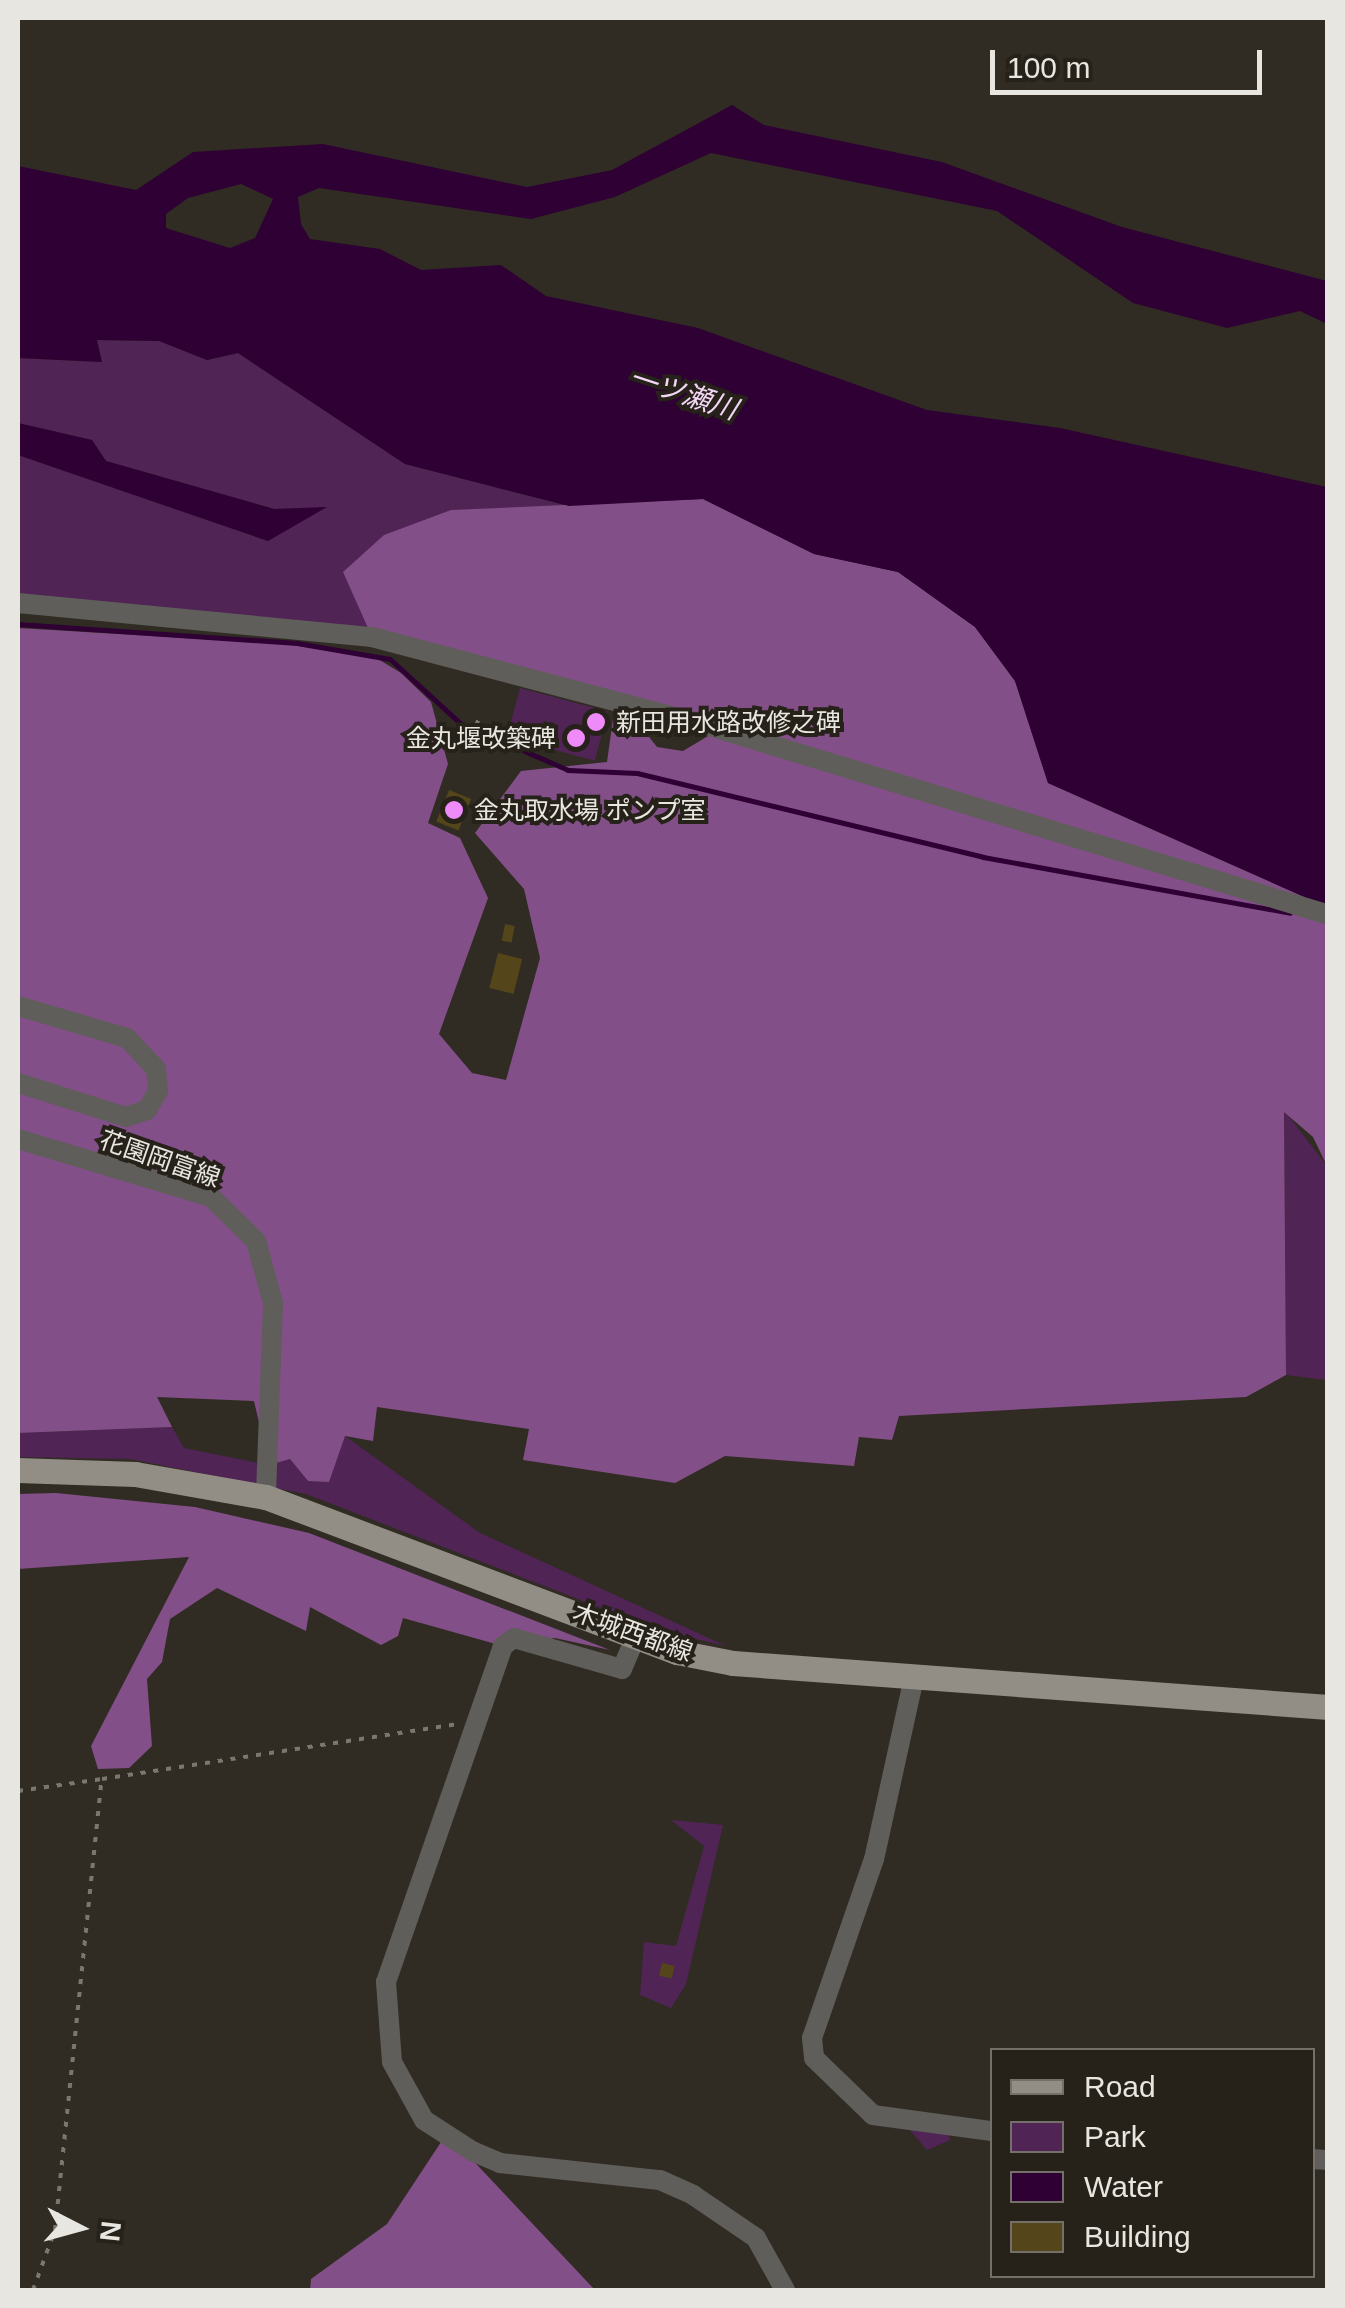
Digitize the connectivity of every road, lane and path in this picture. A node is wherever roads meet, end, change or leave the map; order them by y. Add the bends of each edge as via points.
1 (18, 603) edge
2 (481, 714) dead end
3 (466, 749) dead end
4 (1326, 914) edge
5 (18, 1006) edge
6 (18, 1083) edge
7 (18, 1139) edge
8 (18, 1470) edge
9 (266, 1497) junction
10 (636, 1636) junction
11 (913, 1682) junction
12 (1328, 1707) edge
13 (473, 1722) junction
14 (102, 1778) junction
15 (18, 1791) edge
16 (990, 2131) edge
17 (33, 2290) edge
18 (785, 2290) edge

1 - 4 street via 372,637 719,729
2 - 3 path
5 - 6 street, 花園岡富線 via 127,1038 156,1069 158,1091 147,1110 126,1117
7 - 9 street, 花園岡富線 via 211,1197 256,1241 273,1303
8 - 9 main road, 木城西都線 via 135,1474
9 - 10 main road, 木城西都線
10 - 11 main road, 木城西都線 via 733,1663
10 - 13 street via 622,1669 514,1638
11 - 12 main road, 木城西都線
11 - 16 street via 874,1859 812,2038 814,2058 873,2115
13 - 14 path
13 - 18 street via 386,1982 392,2062 407,2100 424,2120 500,2163 660,2180 693,2195 756,2238
14 - 15 path
14 - 17 path via 55,2230

